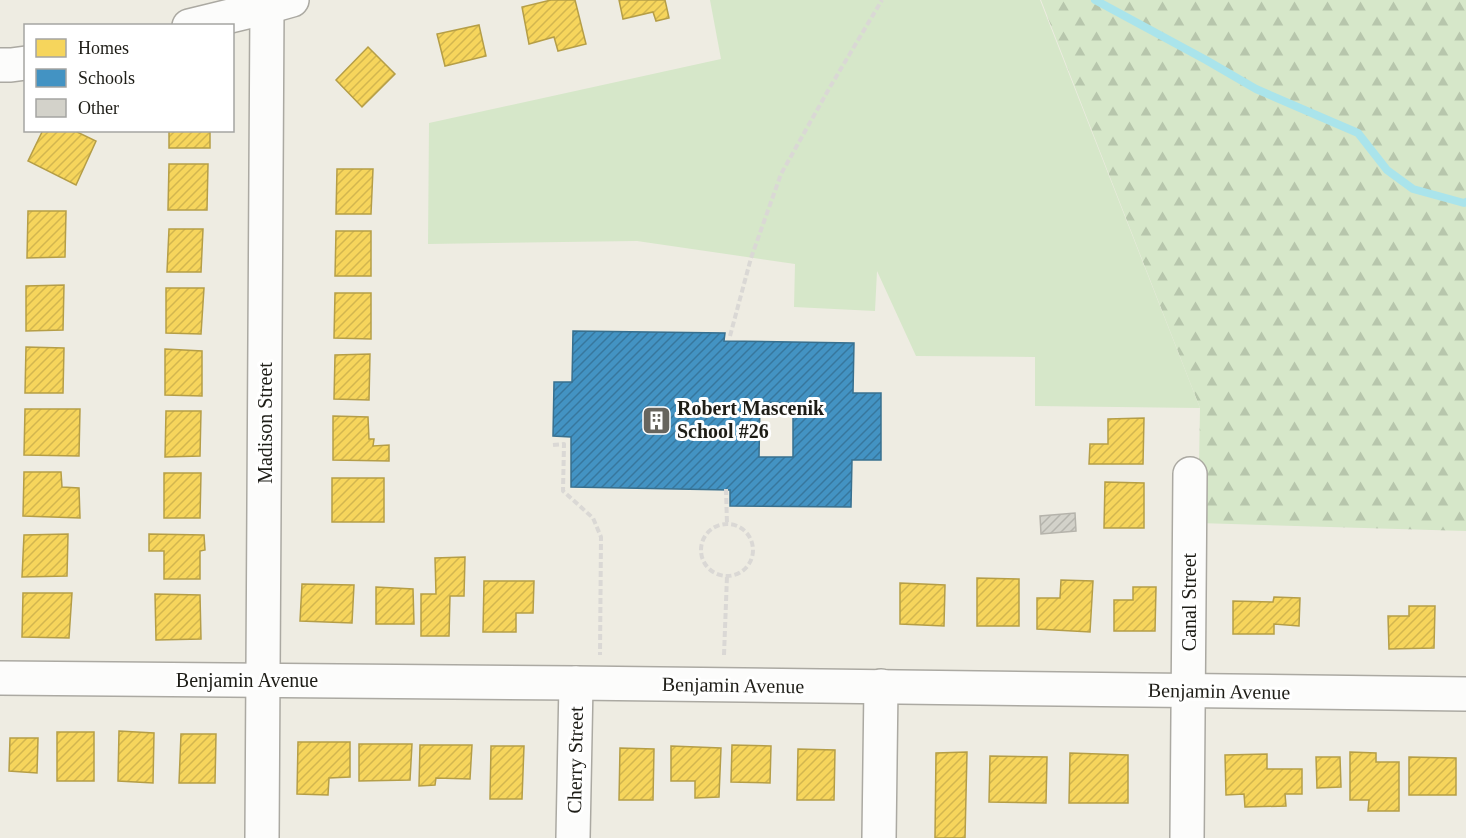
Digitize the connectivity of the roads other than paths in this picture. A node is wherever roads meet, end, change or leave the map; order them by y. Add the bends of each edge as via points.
1 (279, 4) edge
2 (197, 24) edge
3 (24, 63) edge
4 (0, 65) edge
5 (1190, 474) dead end
6 (0, 678) edge
7 (264, 680) junction
8 (576, 683) junction
9 (881, 686) junction
10 (1188, 690) junction
11 (1466, 694) edge
12 (262, 838) edge
13 (573, 838) edge
14 (879, 838) edge
15 (1187, 838) edge

1 - 2 street
1 - 7 street, Madison Street
3 - 4 street
5 - 10 street, Canal Street
6 - 7 street, Benjamin Avenue
7 - 8 street, Benjamin Avenue
7 - 12 street, Madison Street
8 - 9 street, Benjamin Avenue
8 - 13 street, Cherry Street
9 - 10 street, Benjamin Avenue
9 - 14 street
10 - 11 street, Benjamin Avenue
10 - 15 street, Canal Street

